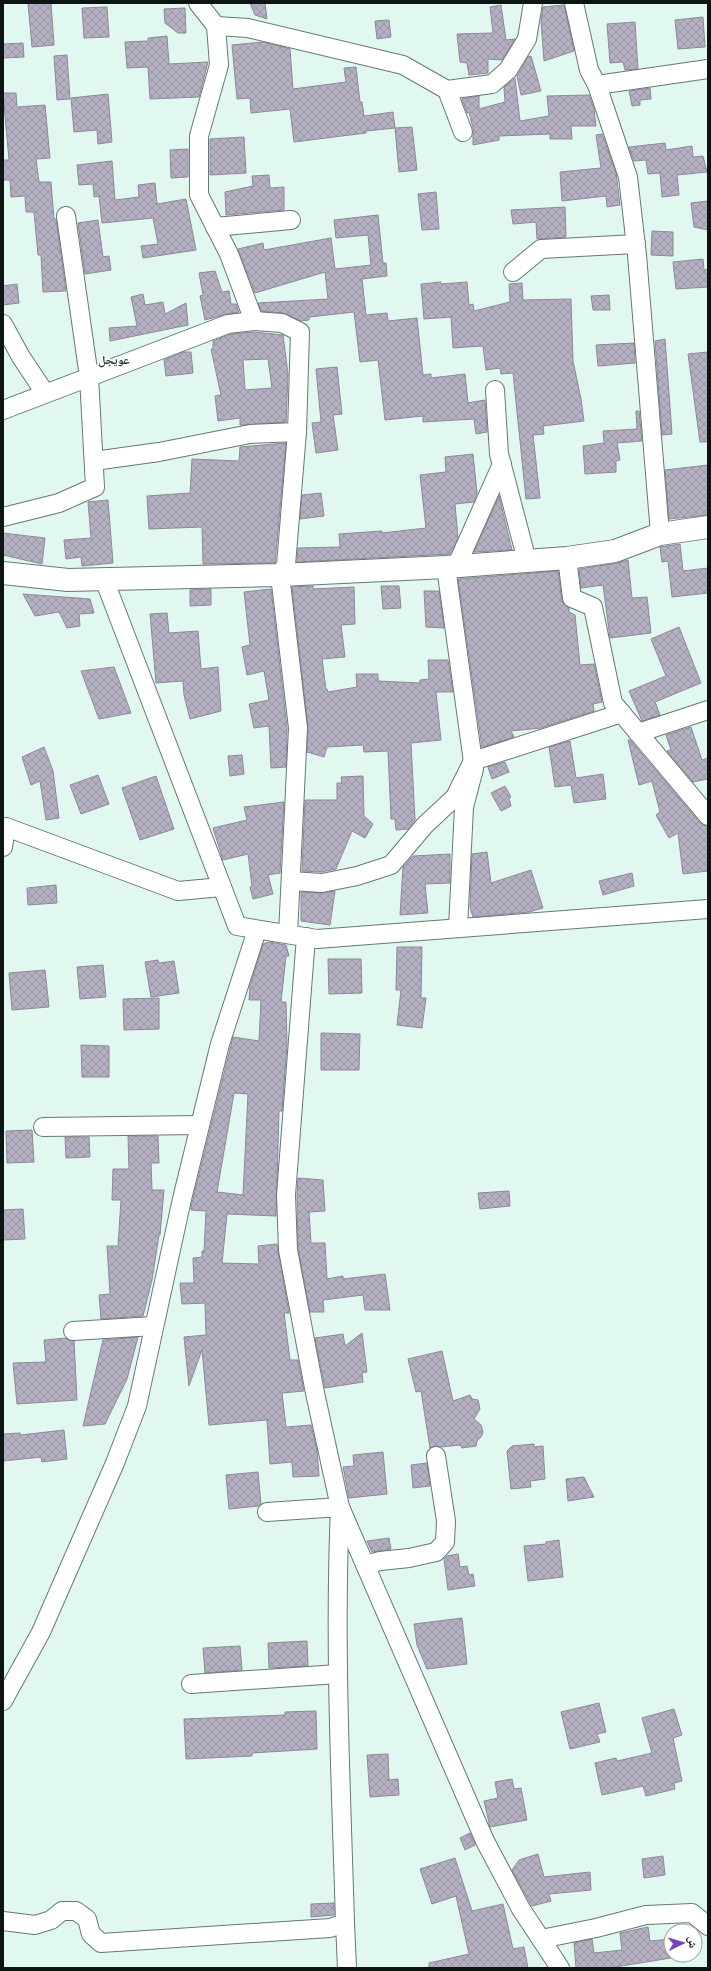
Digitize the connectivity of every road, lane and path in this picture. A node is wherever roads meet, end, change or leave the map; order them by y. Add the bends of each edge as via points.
1 (198, 3) edge
2 (533, 3) edge
3 (574, 3) edge
4 (216, 26) junction
5 (708, 69) edge
6 (597, 85) junction
7 (446, 90) junction
8 (463, 132) dead end
9 (66, 216) dead end
10 (291, 220) dead end
11 (215, 226) junction
12 (636, 244) junction
13 (513, 272) dead end
14 (254, 321) junction
15 (3, 324) edge
16 (89, 377) junction
17 (495, 390) dead end
18 (45, 393) junction
19 (3, 410) edge
20 (297, 432) junction
21 (94, 461) junction
22 (502, 464) junction
23 (3, 517) edge
24 (708, 527) edge
25 (660, 534) junction
26 (567, 558) junction
27 (527, 561) junction
28 (451, 567) junction
29 (3, 572) edge
30 (280, 575) junction
31 (104, 579) junction
32 (708, 710) edge
33 (622, 713) junction
34 (638, 733) junction
35 (472, 761) junction
36 (708, 816) edge
37 (3, 847) edge
38 (290, 882) junction
39 (222, 887) junction
40 (708, 909) edge
41 (458, 928) junction
42 (257, 930) junction
43 (288, 934) junction
44 (306, 937) junction
45 (200, 1125) junction
46 (44, 1126) dead end
47 (154, 1326) junction
48 (73, 1331) dead end
49 (436, 1456) dead end
50 (340, 1507) junction
51 (267, 1512) dead end
52 (365, 1565) junction
53 (338, 1674) junction
54 (191, 1684) dead end
55 (3, 1701) edge
56 (3, 1921) edge
57 (345, 1923) junction
58 (708, 1926) edge
59 (541, 1939) junction
60 (347, 1968) edge
61 (560, 1968) edge

1 - 4 street
2 - 7 street via 527,39 508,70 492,84
3 - 6 street via 589,70
4 - 7 street via 248,28 403,65
4 - 11 street via 219,65 199,136 199,195
5 - 6 street
6 - 12 street via 628,177
7 - 8 street
9 - 16 street
10 - 11 street
11 - 14 street
12 - 13 street via 541,249
12 - 25 street
14 - 16 street via 228,324
14 - 20 street via 282,323 300,332
15 - 18 street
16 - 18 street
16 - 21 street
17 - 22 street via 499,454
18 - 19 street
20 - 21 street via 250,434 159,452
20 - 30 street via 286,565
21 - 23 street via 95,487 59,503
22 - 27 street
22 - 28 street
24 - 25 street
25 - 26 street via 615,550
26 - 27 street
26 - 33 street via 572,598 593,607 613,703
27 - 28 street
28 - 30 street
28 - 35 street
29 - 31 street via 68,580
30 - 31 street
30 - 38 street via 298,728
31 - 39 street
32 - 34 street
33 - 34 street
33 - 35 street
34 - 36 street
35 - 38 street via 455,797 425,825 391,865 357,876 322,883
35 - 41 street via 474,769 464,808
37 - 39 street via 6,827 178,891
38 - 43 street
39 - 42 street via 237,926
40 - 41 street
41 - 44 street via 317,939
42 - 43 street
42 - 45 street via 220,1044
43 - 44 street
44 - 50 street via 286,1195 288,1250
45 - 46 street
45 - 47 street
47 - 48 street
47 - 55 street via 137,1406 115,1463 41,1632
49 - 52 street via 446,1521 445,1542 436,1552
50 - 51 street
50 - 52 street
50 - 53 street via 337,1578
52 - 59 street via 486,1840 521,1909
53 - 54 street
53 - 57 street
56 - 57 street via 35,1925 51,1920 62,1911 76,1911 87,1919 91,1934 101,1943 330,1928
57 - 60 street
58 - 59 street via 692,1913 646,1915
59 - 61 street

